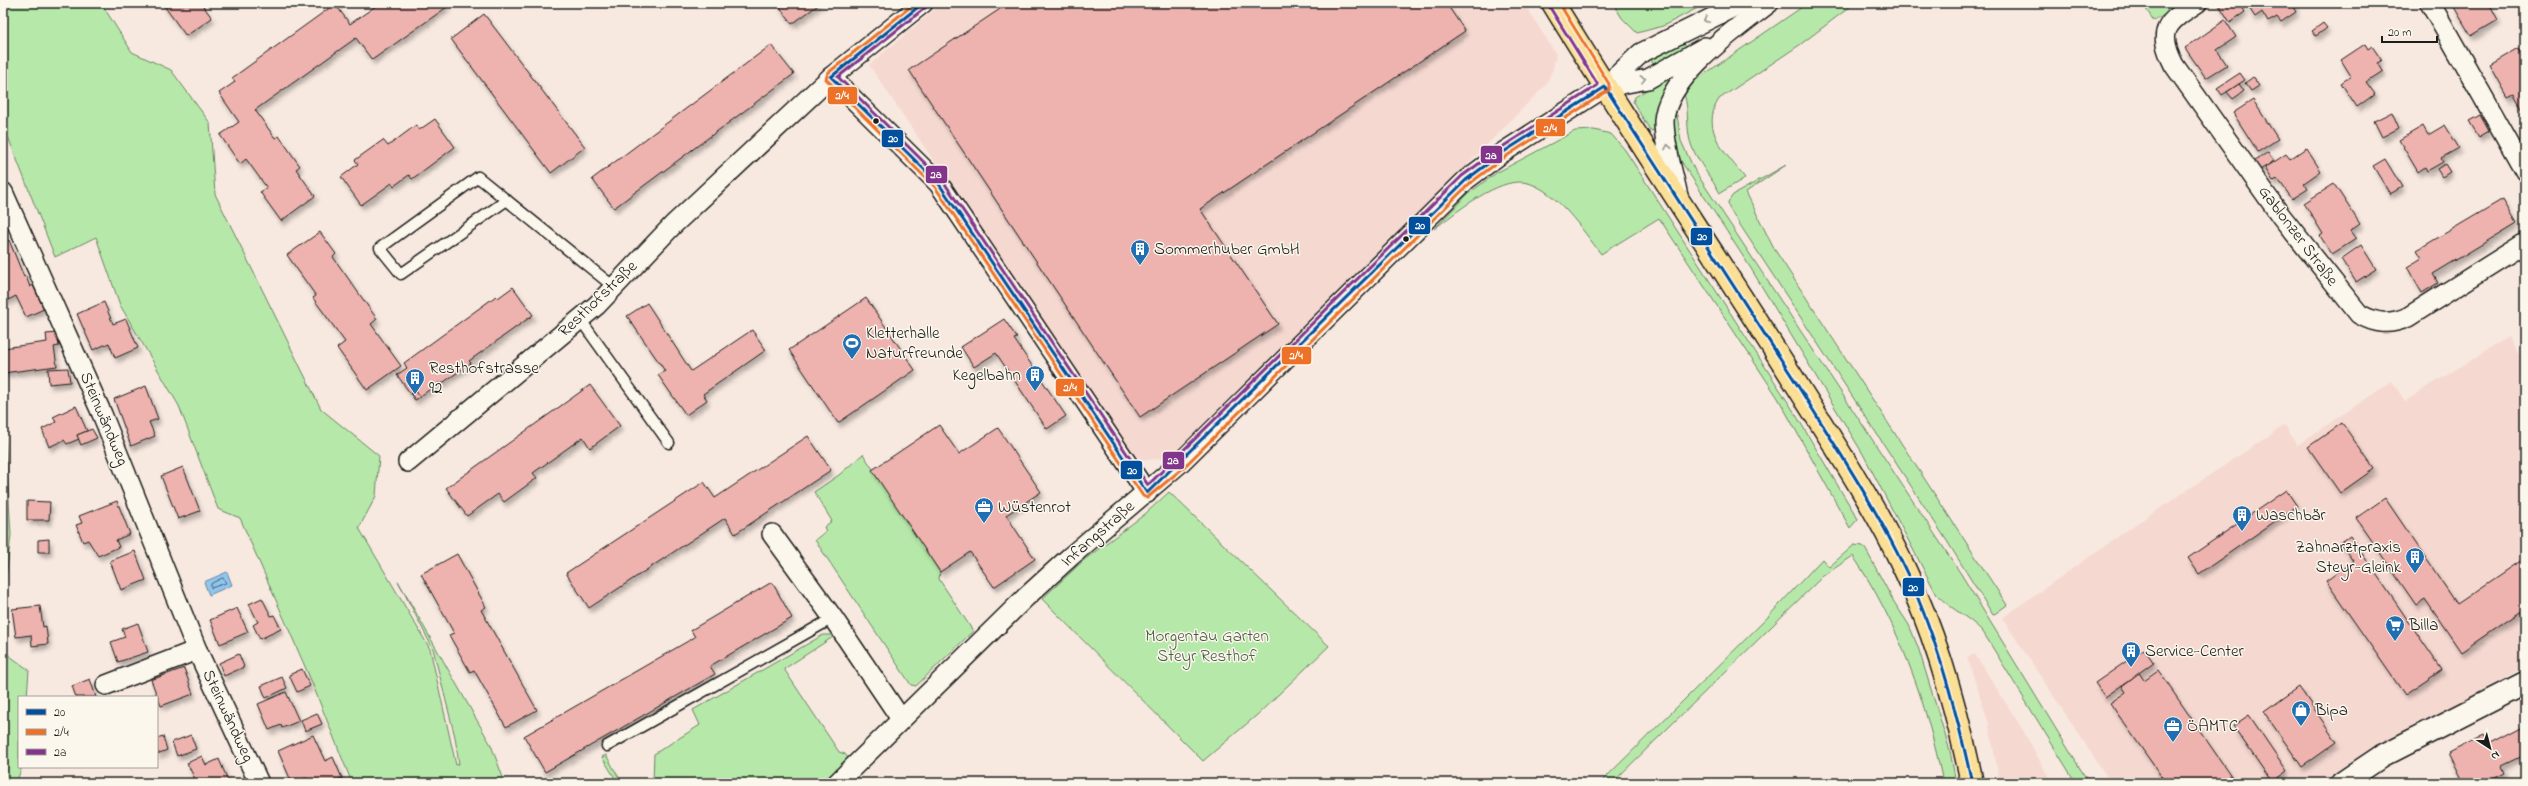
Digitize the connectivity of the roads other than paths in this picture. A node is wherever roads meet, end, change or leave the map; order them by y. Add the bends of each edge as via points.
1 (923, 3) edge
2 (1553, 3) edge
3 (1742, 3) edge
4 (1769, 3) edge
5 (2197, 3) edge
6 (2430, 3) edge
7 (1736, 29) junction
8 (831, 76) junction
9 (1605, 88) junction
10 (2525, 171) edge
11 (3, 192) edge
12 (1679, 199) junction
13 (507, 200) junction
14 (2525, 243) edge
15 (614, 287) junction
16 (580, 319) junction
17 (669, 443) dead end
18 (408, 462) dead end
19 (1147, 493) junction
20 (772, 534) dead end
21 (833, 618) junction
22 (197, 650) junction
23 (2525, 683) edge
24 (106, 685) dead end
25 (901, 719) junction
26 (607, 746) dead end
27 (259, 783) edge
28 (837, 783) edge
29 (1972, 783) edge
30 (2342, 783) edge

1 - 8 street, Resthofstraße
2 - 9 main road
3 -> 9 street via 1641,53
4 - 7 street
5 - 14 street, Gablonzer Straße via 2167,27 2164,38 2166,49 2174,65 2277,210 2359,314 2370,321 2395,323
6 - 10 street
9 -> 7 street via 1654,76
12 -> 7 street via 1665,133 1666,111 1683,80
8 - 15 street, Resthofstraße via 673,225
8 - 19 street via 939,184
9 - 12 main road
9 - 19 street, Infangstraße via 1502,153 1466,180
11 - 22 street, Steinwändweg via 102,414
12 - 29 main road via 1815,414 1880,521 1905,570 1942,667 1963,738
13 - 13 lane via 478,177 380,248 401,274
13 - 15 lane
15 - 16 street, Resthofstraße
16 - 17 lane
16 - 18 street, Resthofstraße
19 - 25 street, Infangstraße via 1060,566
20 - 21 street
21 - 25 street
21 - 26 lane
22 - 24 street, Steinwändweg
22 - 27 street, Steinwändweg
23 - 30 street via 2382,756
25 - 28 street, Infangstraße

